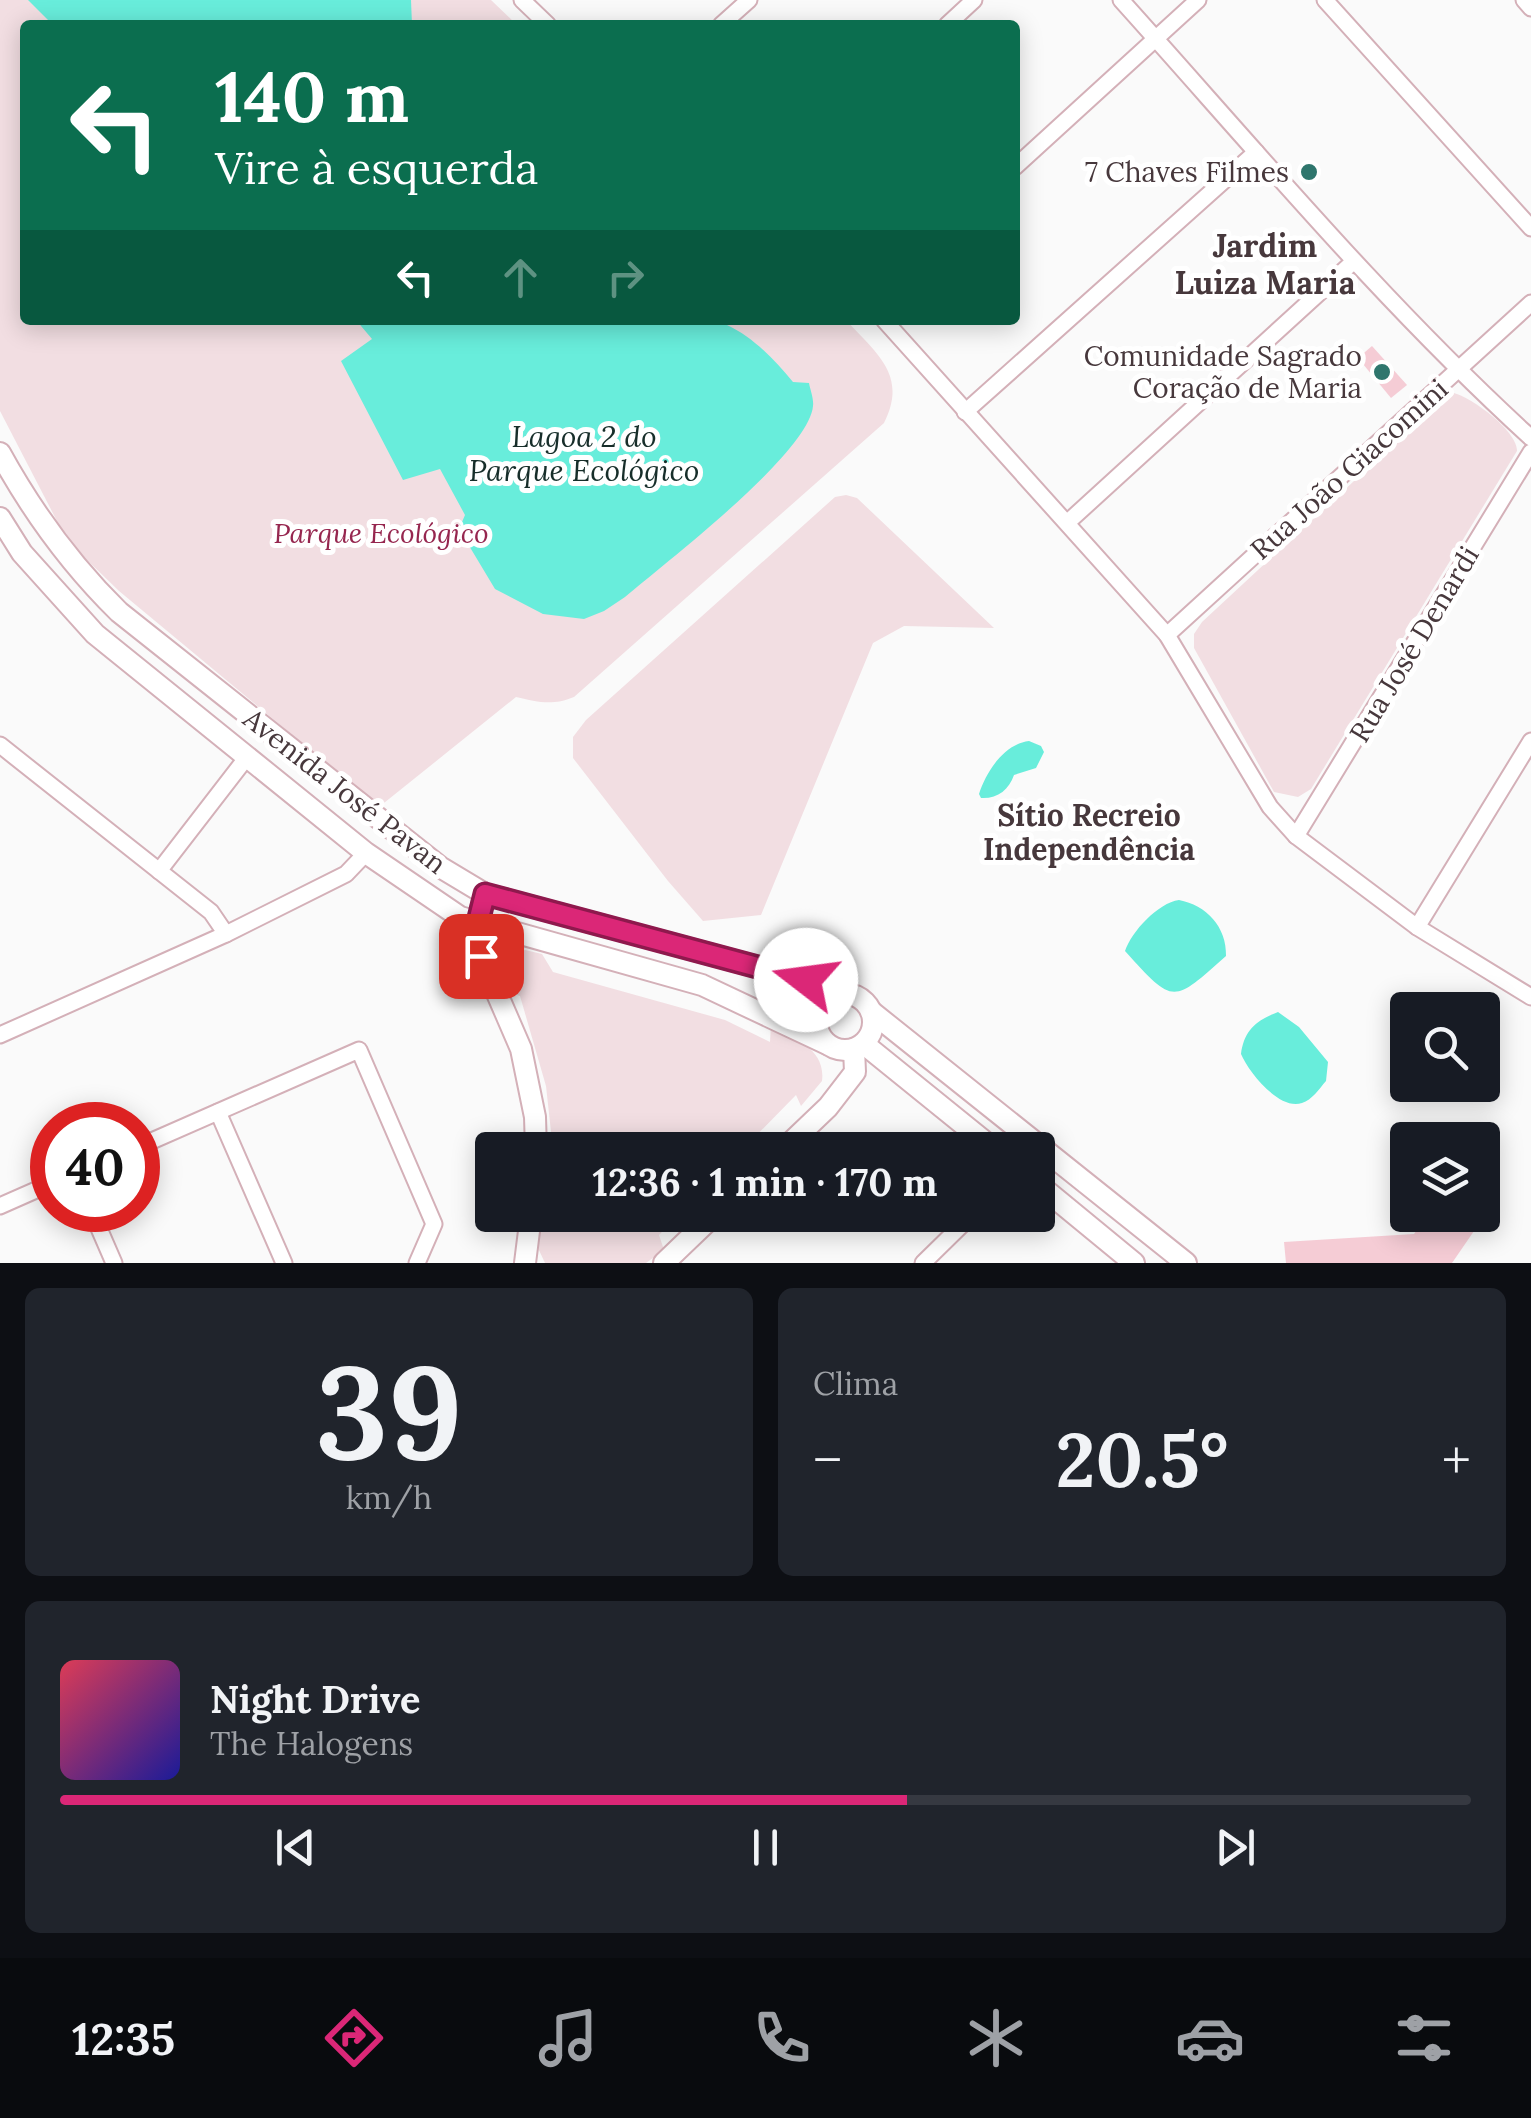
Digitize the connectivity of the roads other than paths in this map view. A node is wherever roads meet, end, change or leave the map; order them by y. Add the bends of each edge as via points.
1 (524, 0) edge
2 (749, 0) edge
3 (974, 0) edge
4 (1122, 0) edge
5 (1198, 0) edge
6 (1325, 0) edge
7 (1524, 0) edge
8 (1531, 8) edge
9 (543, 20) edge
10 (727, 20) edge
11 (952, 20) edge
12 (1156, 38) junction
13 (1256, 152) junction
14 (1020, 162) edge
15 (1531, 228) edge
16 (1353, 262) junction
17 (1531, 303) edge
18 (888, 325) edge
19 (1457, 370) junction
20 (965, 412) junction
21 (1531, 438) edge
22 (1531, 452) edge
23 (0, 453) edge
24 (1068, 522) junction
25 (2, 526) edge
26 (1167, 635) junction
27 (1531, 740) edge
28 (0, 745) edge
29 (247, 756) junction
30 (1296, 836) junction
31 (366, 853) junction
32 (159, 871) junction
33 (485, 894) junction
34 (476, 924) junction
35 (1417, 927) junction
36 (226, 934) junction
37 (845, 994) junction
38 (1531, 997) edge
39 (872, 1013) junction
40 (0, 1035) edge
41 (827, 1044) junction
42 (859, 1047) junction
43 (218, 1112) junction
44 (536, 1132) edge
45 (802, 1132) edge
46 (971, 1132) edge
47 (160, 1137) edge
48 (30, 1193) edge
49 (1055, 1198) edge
50 (0, 1206) edge
51 (101, 1232) edge
52 (528, 1232) edge
53 (696, 1232) edge
54 (955, 1232) edge
55 (114, 1263) edge
56 (284, 1263) edge
57 (417, 1263) edge
58 (525, 1263) edge
59 (664, 1263) edge
60 (923, 1263) edge
61 (1134, 1263) edge
62 (1186, 1263) edge

1 - 9 street
2 - 10 street
3 - 11 street
4 - 12 street
5 - 12 street
6 - 15 street
7 - 8 street
12 - 13 street
12 - 14 street
13 - 16 street
13 - 20 street
16 - 19 street
16 - 24 street
17 - 19 street, Rua João Giacomini
18 - 20 street
19 - 21 street
19 - 26 street, Rua João Giacomini
20 - 24 street
22 - 30 street, Rua José Denardi
23 - 33 street, Avenida José Pavan via 44,528 119,612 404,840
24 - 26 street
25 - 29 street, Avenida José Pavan via 95,634
26 - 30 street via 1270,808
27 - 35 street
28 - 32 street
29 - 31 street, Avenida José Pavan
29 - 32 street
30 - 35 street
31 - 34 street, Avenida José Pavan
31 - 36 street via 346,874
32 - 36 street via 210,912
33 - 34 street
33 - 37 street, Avenida José Pavan
34 - 41 street, Avenida José Pavan via 702,985
34 - 44 street via 474,938 521,1049
35 - 38 street
36 - 40 street
37 - 39 street via 862,999
37 - 41 street via 827,1000 817,1018
39 - 42 street via 873,1030
39 - 62 street
41 - 42 street
42 - 45 street via 856,1072
42 - 46 street
43 - 47 street
43 - 56 street
43 - 57 street via 359,1050 434,1224
48 - 50 street
49 - 61 street
51 - 55 street
52 - 58 street
53 - 59 street
54 - 60 street

